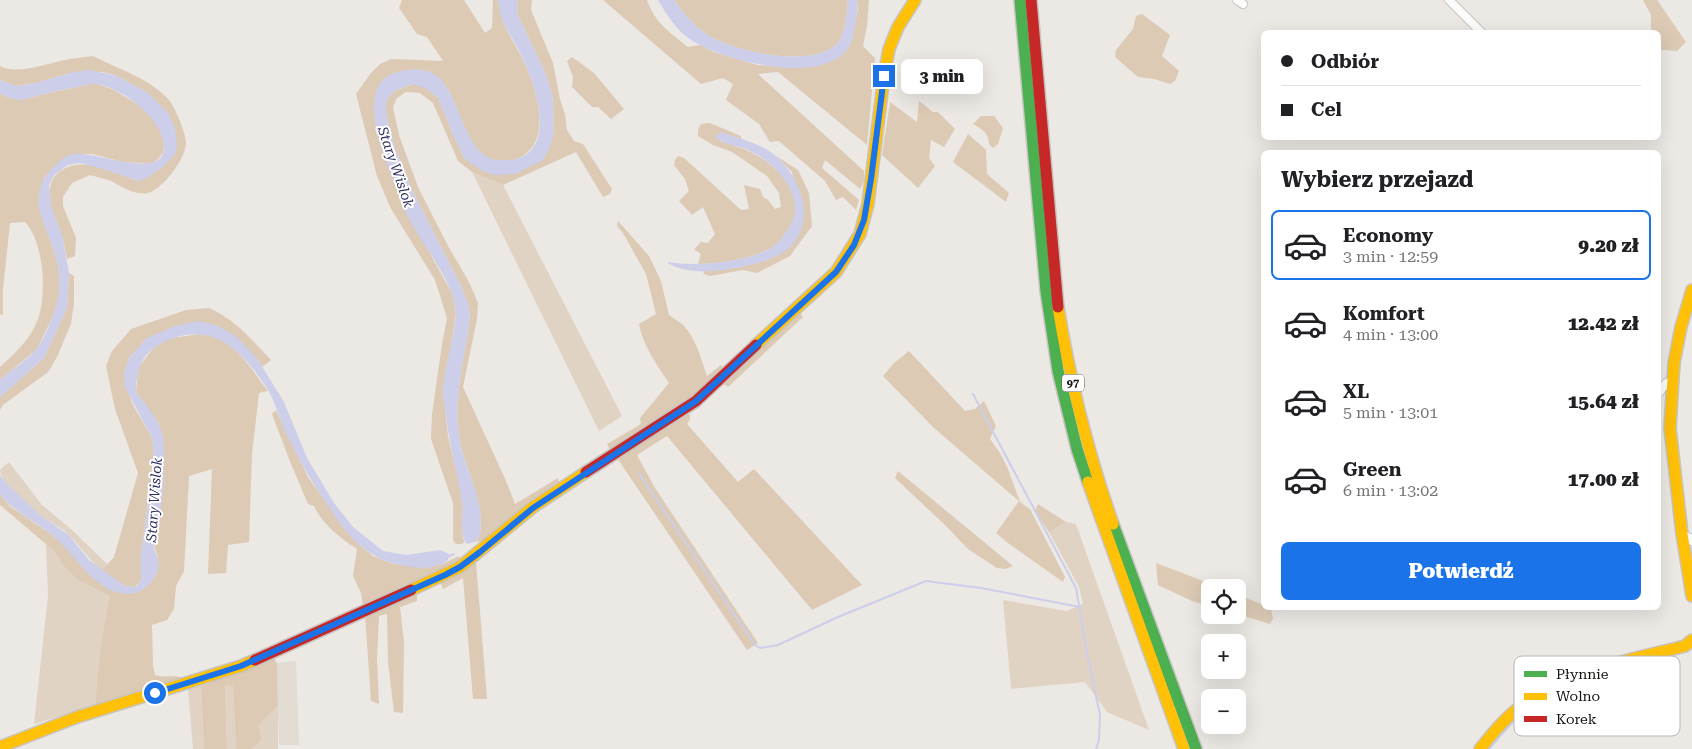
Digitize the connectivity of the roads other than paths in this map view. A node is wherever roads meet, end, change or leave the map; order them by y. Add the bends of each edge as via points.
1 (915, 0) edge
2 (1020, 0) edge
3 (1030, 0) edge
4 (1449, 0) edge
5 (1479, 30) edge
6 (1692, 290) edge
7 (1672, 381) junction
8 (1661, 389) edge
9 (1682, 534) junction
10 (1692, 541) edge
11 (1692, 596) edge
12 (1692, 640) edge
13 (1648, 656) edge
14 (1514, 712) edge
15 (0, 747) edge
16 (1184, 749) edge
17 (1196, 749) edge
18 (1480, 749) edge

1 - 15 street via 889,49 868,204 854,245 825,284 696,401 533,508 480,552 445,575 241,666 77,717
2 - 16 street, 97 via 1046,291 1063,394 1096,504
3 - 17 street, 97 via 1056,291 1071,376 1087,442 1106,500
4 - 5 street
6 - 7 street via 1681,327
7 - 8 street
7 - 9 street via 1670,428
9 - 10 street
9 - 11 street
12 - 13 street via 1685,646
14 - 18 street

